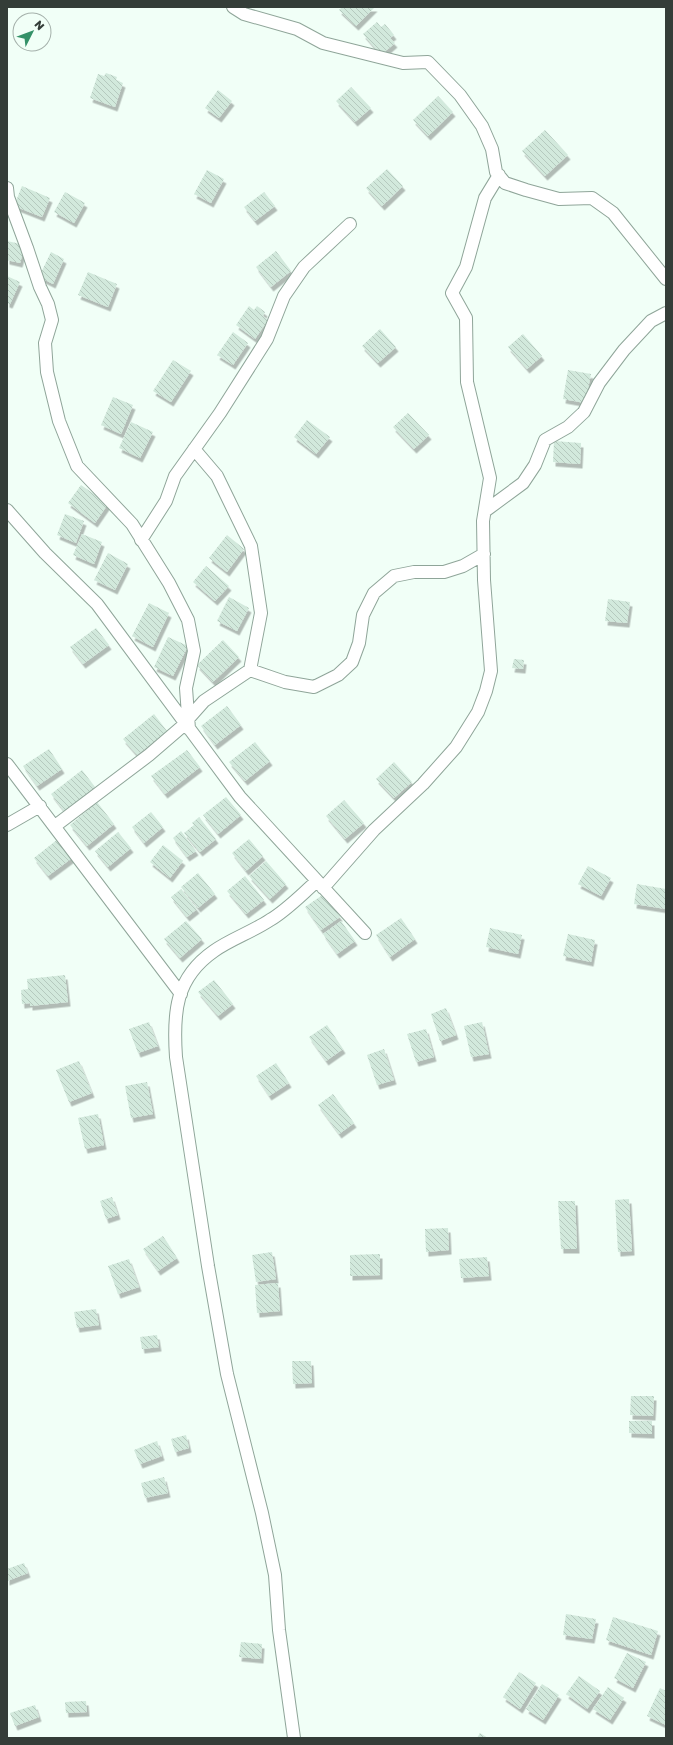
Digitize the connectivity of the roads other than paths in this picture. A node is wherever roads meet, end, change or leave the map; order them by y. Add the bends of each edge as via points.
1 (233, 7) edge
2 (498, 175) junction
3 (7, 188) edge
4 (350, 224) dead end
5 (666, 279) edge
6 (666, 312) edge
7 (194, 449) junction
8 (7, 510) edge
9 (485, 511) junction
10 (141, 540) junction
11 (484, 554) junction
12 (250, 670) junction
13 (187, 724) junction
14 (7, 764) edge
15 (40, 806) junction
16 (7, 825) edge
17 (55, 826) junction
18 (320, 884) junction
19 (365, 933) dead end
20 (181, 994) junction
21 (294, 1738) edge

1 - 2 street via 244,14 297,29 323,43 403,63 428,62 460,95 482,126 492,149
2 - 5 street via 505,182 559,199 592,198 613,213
2 - 9 street via 485,198 466,267 452,293 466,318 467,382 490,478
3 - 10 street via 52,320 45,343 46,358 59,421 77,466 132,524
4 - 7 street via 304,267 284,296 267,339
6 - 9 street via 651,321 624,350 599,383 584,412 568,427 545,440 523,483
7 - 10 street via 175,476 166,501
7 - 12 street via 217,476 251,546 261,613
8 - 13 street via 45,553 97,604
9 - 11 street
10 - 13 street via 169,583 188,620 194,651 186,688
11 - 12 street via 463,566 444,572 414,572 394,576 374,593 363,615 359,643 352,662 338,675 314,687 285,682
11 - 18 street via 491,671 478,712 451,753 423,784
12 - 13 street via 204,701
13 - 17 street
13 - 18 street via 240,797
14 - 15 street
15 - 16 street
15 - 17 street
17 - 20 street
18 - 19 street
18 - 20 street via 272,920 214,951 194,967
20 - 21 street via 174,1028 176,1057 227,1374 275,1575 279,1630

